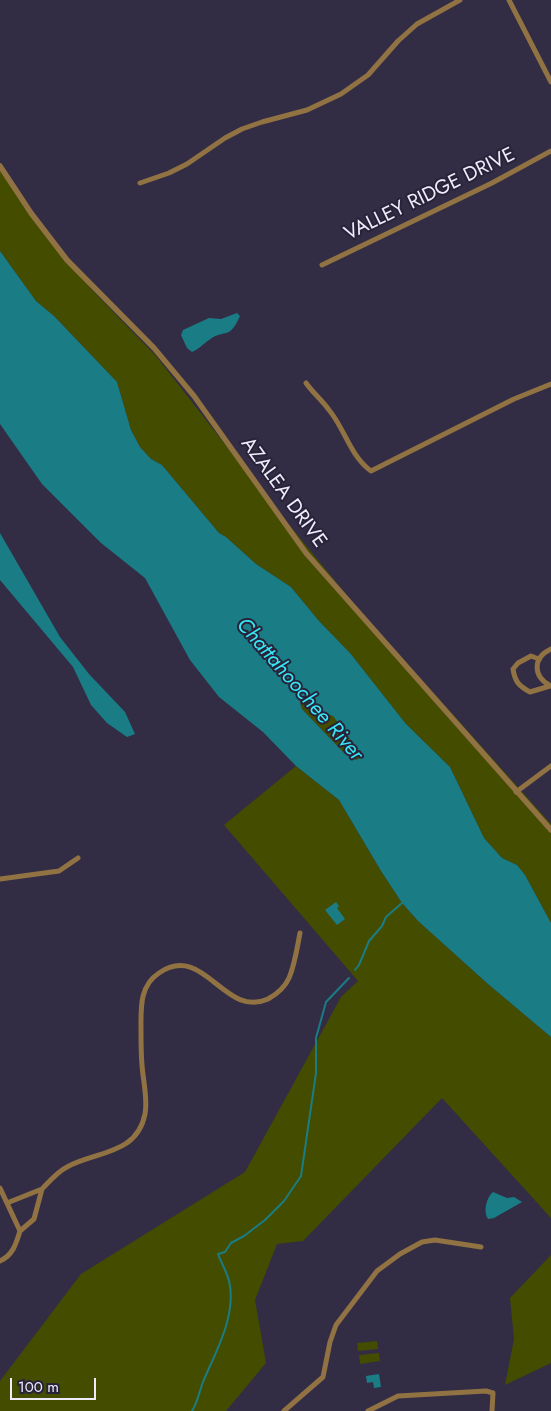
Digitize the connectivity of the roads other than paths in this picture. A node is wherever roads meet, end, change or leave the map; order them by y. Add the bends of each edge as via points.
1 (460, 0) edge
2 (508, 0) edge
3 (551, 82) edge
4 (551, 151) edge
5 (0, 166) edge
6 (140, 183) dead end
7 (322, 265) dead end
8 (306, 383) dead end
9 (551, 384) edge
10 (551, 650) edge
11 (539, 660) junction
12 (550, 686) edge
13 (551, 766) edge
14 (516, 792) junction
15 (551, 830) edge
16 (78, 858) dead end
17 (0, 880) edge
18 (300, 933) dead end
19 (0, 1188) edge
20 (42, 1189) junction
21 (7, 1203) junction
22 (20, 1231) junction
23 (481, 1247) dead end
24 (0, 1261) edge
25 (284, 1411) edge
26 (368, 1411) edge
27 (492, 1411) edge

1 - 6 street via 407,32 368,75 341,94 307,110 242,129 187,164
2 - 3 street
4 - 7 street, VALLEY RIDGE DRIVE
5 - 14 street, AZALEA DRIVE via 67,260 179,377 306,553
8 - 9 street via 329,410 354,454 371,471 514,399
10 - 11 street
11 - 12 street via 539,676
11 - 12 street via 531,656 518,663 513,669 514,678 530,692
13 - 14 street
14 - 15 street, AZALEA DRIVE
16 - 17 street via 59,871
18 - 20 street via 288,980 277,993 262,1001 240,1001 204,973 189,967 170,968 153,978 145,989 141,1006 146,1105 141,1126 123,1146 67,1167
19 - 21 street
20 - 21 street
20 - 22 street via 34,1218
21 - 22 street
22 - 24 street via 10,1254
23 - 25 street via 435,1240 422,1242 377,1271 336,1325 323,1378
26 - 27 street via 398,1396 486,1391 493,1393

